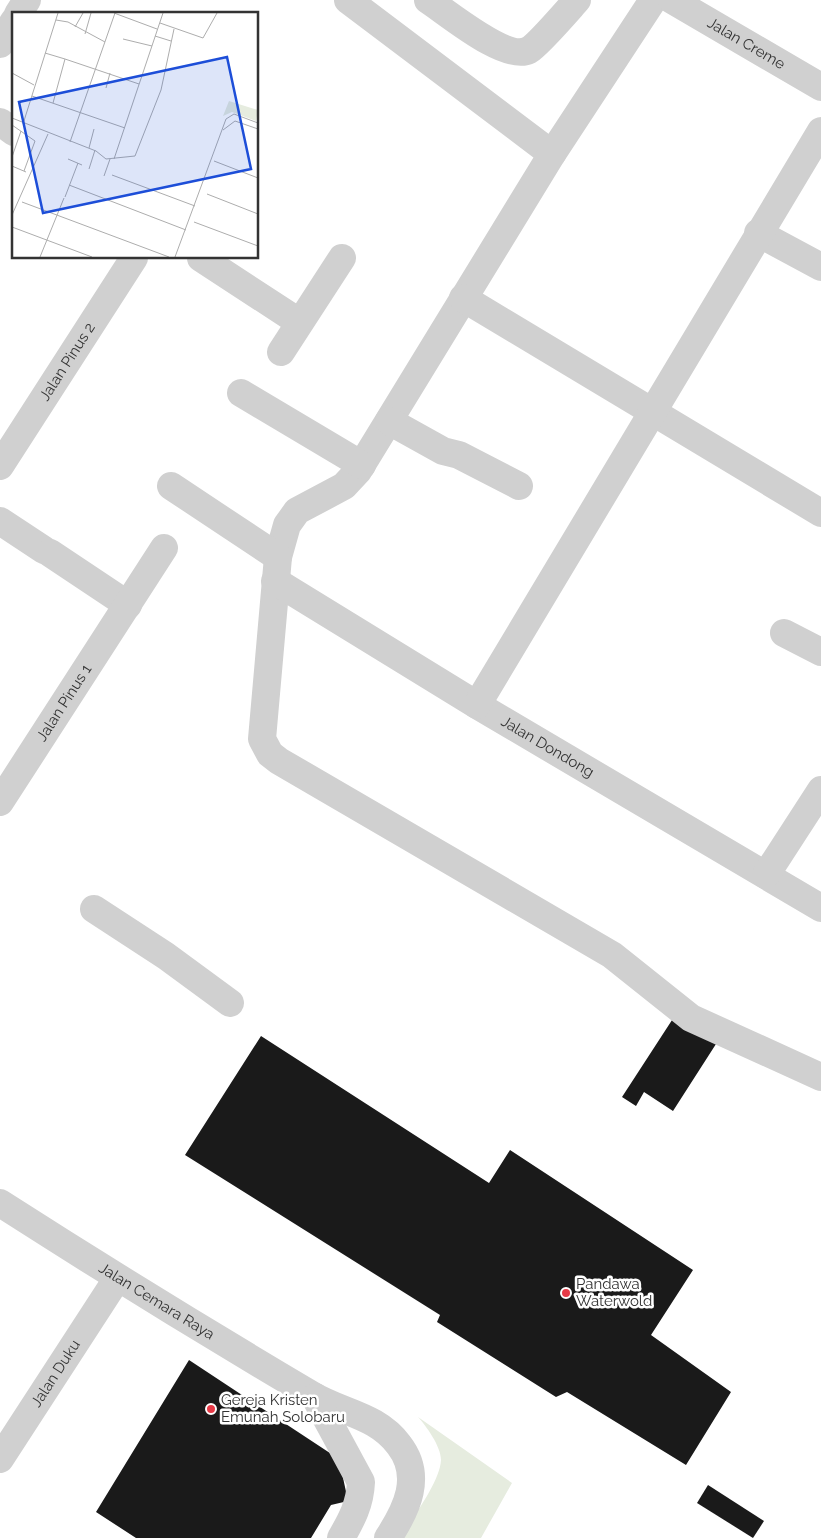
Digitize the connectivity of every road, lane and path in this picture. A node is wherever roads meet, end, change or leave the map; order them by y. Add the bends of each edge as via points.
1 (27, 0) edge
2 (348, 0) edge
3 (428, 0) edge
4 (577, 0) edge
5 (653, 0) edge
6 (672, 0) edge
7 (19, 12) edge
8 (12, 24) edge
9 (0, 44) edge
10 (821, 87) edge
11 (0, 122) edge
12 (12, 131) edge
13 (821, 131) edge
14 (552, 154) junction
15 (758, 233) junction
16 (342, 258) dead end
17 (133, 259) edge
18 (203, 259) edge
19 (821, 267) edge
20 (463, 298) junction
21 (299, 322) junction
22 (281, 352) dead end
23 (241, 393) dead end
24 (652, 413) junction
25 (389, 421) junction
26 (362, 465) junction
27 (0, 466) edge
28 (171, 486) dead end
29 (519, 486) dead end
30 (821, 513) edge
31 (0, 522) edge
32 (164, 548) dead end
33 (276, 569) junction
34 (128, 605) junction
35 (784, 634) dead end
36 (821, 652) edge
37 (477, 705) junction
38 (821, 790) edge
39 (0, 802) edge
40 (766, 875) junction
41 (821, 908) edge
42 (94, 910) dead end
43 (230, 1004) dead end
44 (821, 1077) edge
45 (0, 1203) edge
46 (111, 1288) dead end
47 (315, 1397) junction
48 (0, 1459) edge
49 (341, 1538) edge
50 (388, 1538) edge

1 - 7 street
2 - 14 street
3 - 4 street via 492,43 517,52 529,50
5 - 14 street
6 - 10 street, Jalan Creme
8 - 9 street
11 - 12 street
13 - 15 street
14 - 20 street
15 - 19 street
15 - 24 street
16 - 21 street
17 - 27 street, Jalan Pinus 2
18 - 21 street
20 - 24 street
20 - 25 street
21 - 22 street
23 - 26 street
24 - 30 street
24 - 37 street
25 - 26 street
25 - 29 street via 443,452 459,455
26 - 33 street via 344,486 292,516 286,525
28 - 33 street, Jalan Dondong
31 - 34 street
32 - 34 street, Jalan Pinus 1
33 - 37 street, Jalan Dondong
33 - 44 street via 262,729 262,739 270,754 612,955 691,1018
34 - 39 street, Jalan Pinus 1
35 - 36 street
37 - 40 street, Jalan Dondong
38 - 40 street
40 - 41 street, Jalan Dondong
42 - 43 street via 166,956
45 - 47 street, Jalan Cemara Raya via 117,1278
46 - 48 street, Jalan Duku
47 - 49 street via 361,1482 353,1518
47 - 50 street, Jalan Cemara Raya via 371,1420 390,1434 406,1457 412,1486 409,1500

